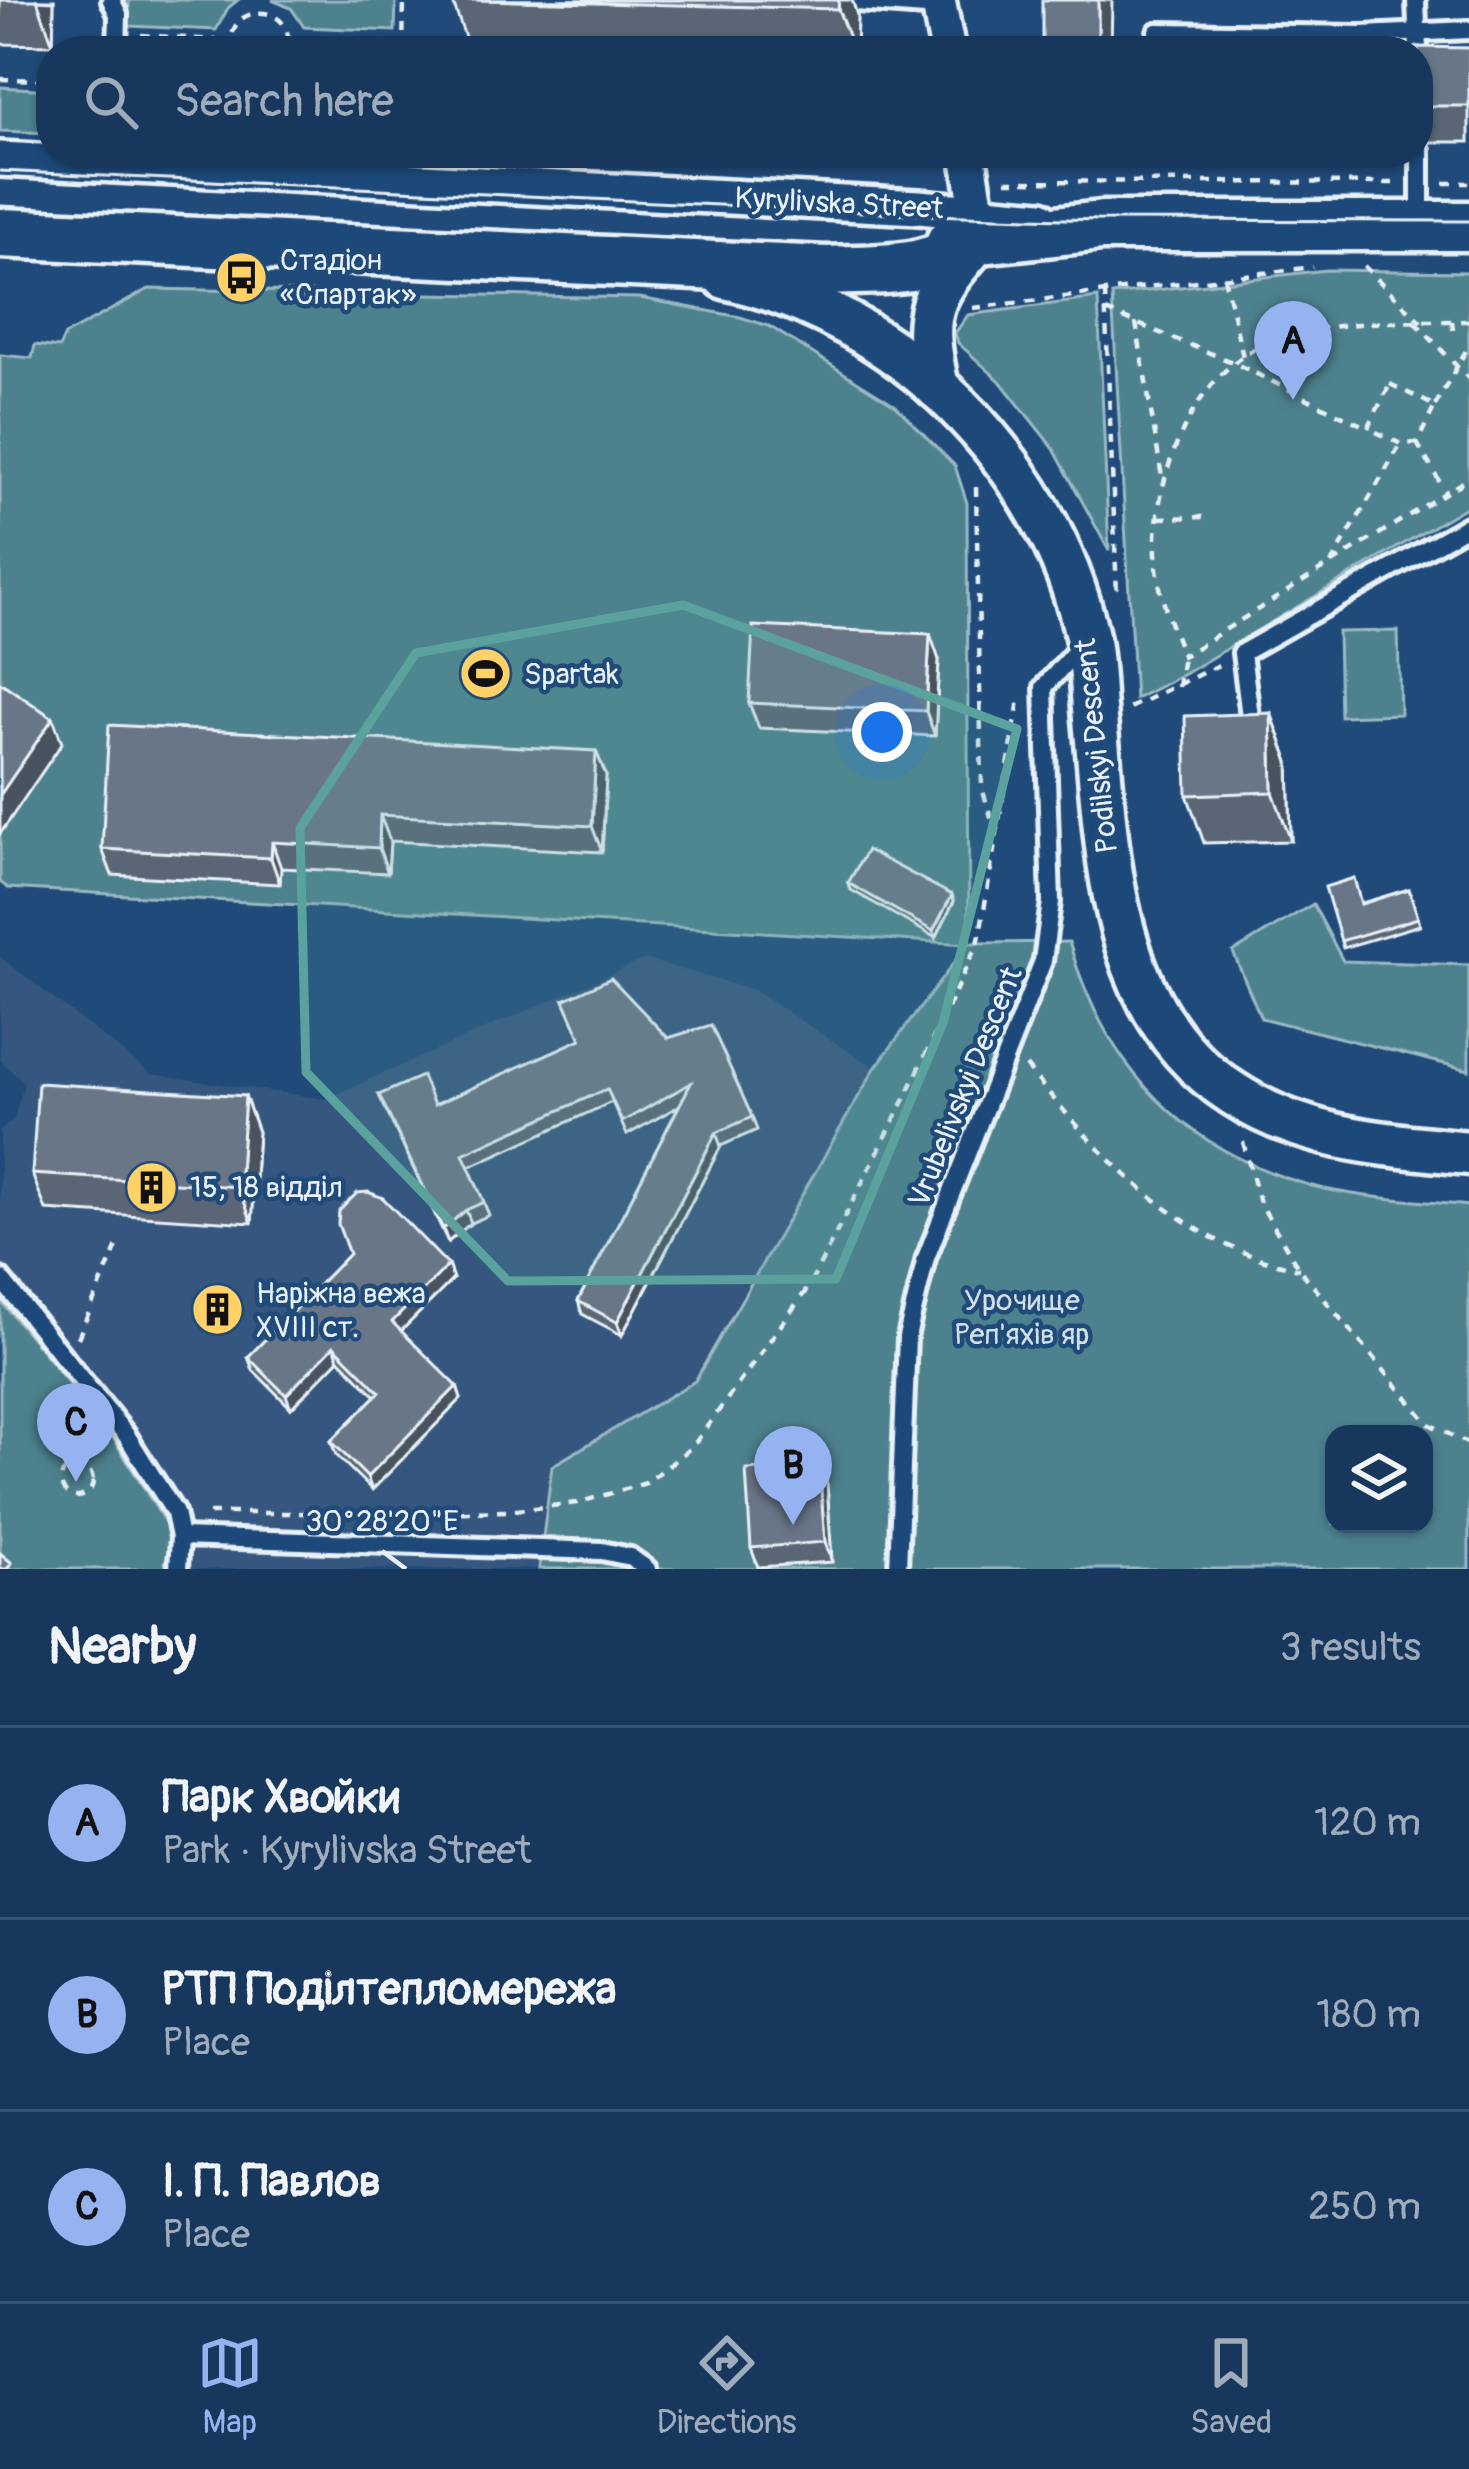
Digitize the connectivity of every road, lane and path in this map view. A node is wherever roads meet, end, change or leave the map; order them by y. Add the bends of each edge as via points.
1 (111, 0) edge
2 (261, 0) edge
3 (404, 0) edge
4 (828, 0) edge
5 (1416, 0) edge
6 (939, 4) edge
7 (260, 10) junction
8 (1469, 30) edge
9 (1417, 31) junction
10 (1157, 32) dead end
11 (117, 36) edge
12 (231, 36) edge
13 (288, 36) edge
14 (403, 36) edge
15 (945, 36) edge
16 (1417, 36) edge
17 (0, 80) edge
18 (36, 80) edge
19 (0, 159) edge
20 (36, 159) edge
21 (328, 168) edge
22 (853, 168) edge
23 (1420, 168) edge
24 (854, 183) dead end
25 (1469, 183) edge
26 (975, 195) edge
27 (1420, 205) junction
28 (1469, 226) edge
29 (0, 233) edge
30 (666, 265) junction
31 (1328, 265) dead end
32 (1346, 266) dead end
33 (1364, 266) junction
34 (1384, 266) dead end
35 (1224, 278) junction
36 (1105, 292) junction
37 (970, 308) dead end
38 (1106, 311) junction
39 (1452, 321) junction
40 (1469, 321) edge
41 (1418, 322) junction
42 (1136, 323) junction
43 (1454, 338) dead end
44 (1469, 345) edge
45 (1243, 357) junction
46 (1232, 362) junction
47 (1457, 364) junction
48 (1469, 379) edge
49 (938, 387) junction
50 (1435, 406) junction
51 (1368, 428) junction
52 (1417, 443) junction
53 (1401, 444) junction
54 (1469, 478) edge
55 (976, 487) dead end
56 (1164, 488) junction
57 (1446, 493) junction
58 (1203, 517) dead end
59 (1159, 518) junction
60 (1469, 525) edge
61 (1331, 564) junction
62 (1117, 595) dead end
63 (1087, 638) junction
64 (1205, 643) junction
65 (1183, 656) junction
66 (1178, 686) junction
67 (1020, 694) dead end
68 (1134, 706) dead end
69 (1253, 745) edge
70 (998, 838) junction
71 (1010, 1046) junction
72 (1243, 1142) dead end
73 (1469, 1153) edge
74 (120, 1239) dead end
75 (1299, 1269) junction
76 (0, 1278) edge
77 (68, 1361) junction
78 (1469, 1444) edge
79 (80, 1465) joint
80 (175, 1513) junction
81 (181, 1537) junction
82 (178, 1569) edge
83 (647, 1569) edge
84 (898, 1569) edge

1 - 11 lane
2 - 7 path
3 - 14 path
4 - 6 lane
5 - 9 lane
6 - 15 street
7 - 12 path via 236,23
7 - 13 path via 279,17
8 - 9 lane
9 - 10 lane
9 - 16 lane
17 - 18 path
19 - 20 street, Kyrylivska Street
21 - 26 street, Kyrylivska Street
22 - 24 path
23 - 27 lane
25 - 27 path
26 - 27 path
26 - 27 main road, Kyrylivska Street via 1102,226
26 - 30 main road, Kyrylivska Street via 902,252 851,254 827,271
26 - 49 street via 928,317
27 - 28 main road, Kyrylivska Street
29 - 30 main road, Kyrylivska Street
30 - 49 street, Podilskyi Descent via 766,286 838,317
31 - 35 path
32 - 33 path
33 - 34 path
33 - 41 path
35 - 36 path
35 - 45 path
36 - 37 path
36 - 38 path
38 - 42 path
38 - 62 path
39 - 40 path
39 - 41 path
39 - 43 path
41 - 45 path via 1322,329
41 - 47 path
42 - 46 path
42 - 56 path
44 - 47 path
45 - 46 path
46 - 51 path
46 - 56 path via 1178,443
47 - 48 path
47 - 50 path
49 - 63 street, Podilskyi Descent via 1026,491 1064,563
50 - 51 path via 1390,384
50 - 52 path
51 - 53 path
52 - 53 path
52 - 57 path
53 - 61 path
54 - 57 path
55 - 70 path via 982,788
56 - 59 path
57 - 61 path
58 - 59 path
59 - 65 path via 1157,568
60 - 69 lane via 1242,653
61 - 64 path
63 - 71 lane, Vrubelivskyi Descent via 1044,687 1051,902 1043,961
63 - 73 street, Podilskyi Descent via 1122,939 1181,1050 1231,1093 1286,1123 1342,1139
64 - 65 path
64 - 66 path via 1227,661
65 - 66 path
66 - 68 path
67 - 70 path
70 - 80 path via 979,940 904,1101 808,1288 693,1446 646,1483 577,1503 509,1511
71 - 75 path via 1102,1156 1152,1200 1264,1262
71 - 84 lane, Vrubelivskyi Descent via 926,1258 907,1337
72 - 75 path via 1260,1203
74 - 77 path
75 - 78 path via 1429,1424
76 - 77 lane
77 - 80 lane
79 - 79 path via 61,1477 71,1497 93,1485
80 - 81 lane
81 - 82 lane
81 - 83 lane via 602,1551

